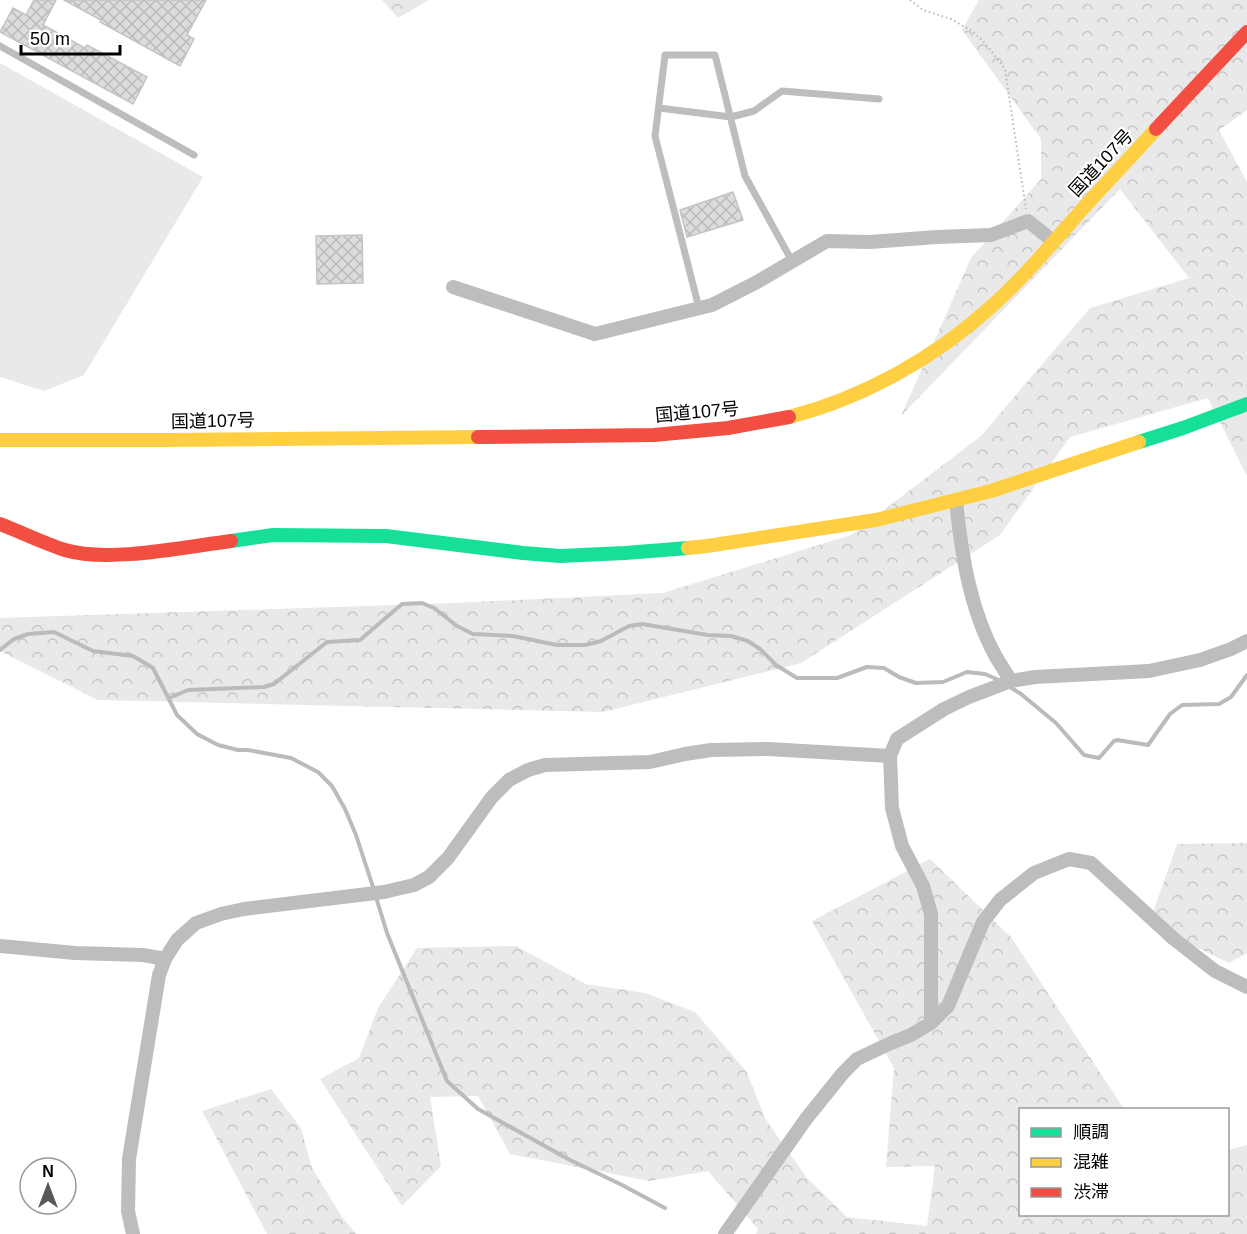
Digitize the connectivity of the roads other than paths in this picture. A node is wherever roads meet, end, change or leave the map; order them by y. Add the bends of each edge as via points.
1 (1247, 32) edge
2 (0, 46) edge
3 (879, 99) dead end
4 (659, 108) junction
5 (731, 117) junction
6 (194, 155) dead end
7 (1053, 241) junction
8 (792, 261) junction
9 (453, 287) dead end
10 (699, 308) junction
11 (1247, 404) edge
12 (0, 440) edge
13 (956, 500) junction
14 (0, 525) edge
15 (1247, 641) edge
16 (1011, 681) junction
17 (890, 756) junction
18 (0, 946) edge
19 (165, 959) junction
20 (1247, 987) edge
21 (931, 1023) junction
22 (134, 1234) edge
23 (725, 1234) edge

1 - 7 main road, 国道107号
2 - 6 lane
3 - 5 lane via 782,91 754,111
4 - 5 lane
4 - 5 lane via 665,55 715,55
4 - 10 lane via 655,136
5 - 8 lane via 745,176
7 - 8 street via 1028,221 991,235 827,241
7 - 12 main road, 国道107号 via 982,314 919,361 843,398 760,424 654,435
8 - 10 street via 712,305
9 - 10 street via 595,334
11 - 13 main road
13 - 14 main road via 876,520 707,546 560,556 386,536 284,535 143,552 92,554 66,550
13 - 16 street via 969,587 985,634
15 - 16 street via 1200,660 1149,671
16 - 17 street via 944,709 897,739
17 - 19 street via 711,750 650,762 545,765 509,780 448,858 429,877 414,885 220,914 196,923 177,940
17 - 21 street via 892,808 903,846 932,914
18 - 19 street
19 - 22 street via 159,975 129,1159 128,1211
20 - 21 street via 1215,971 1190,952 1091,863 1069,859 1034,873 1000,900 983,922 948,1006
21 - 23 street via 857,1059 843,1073

